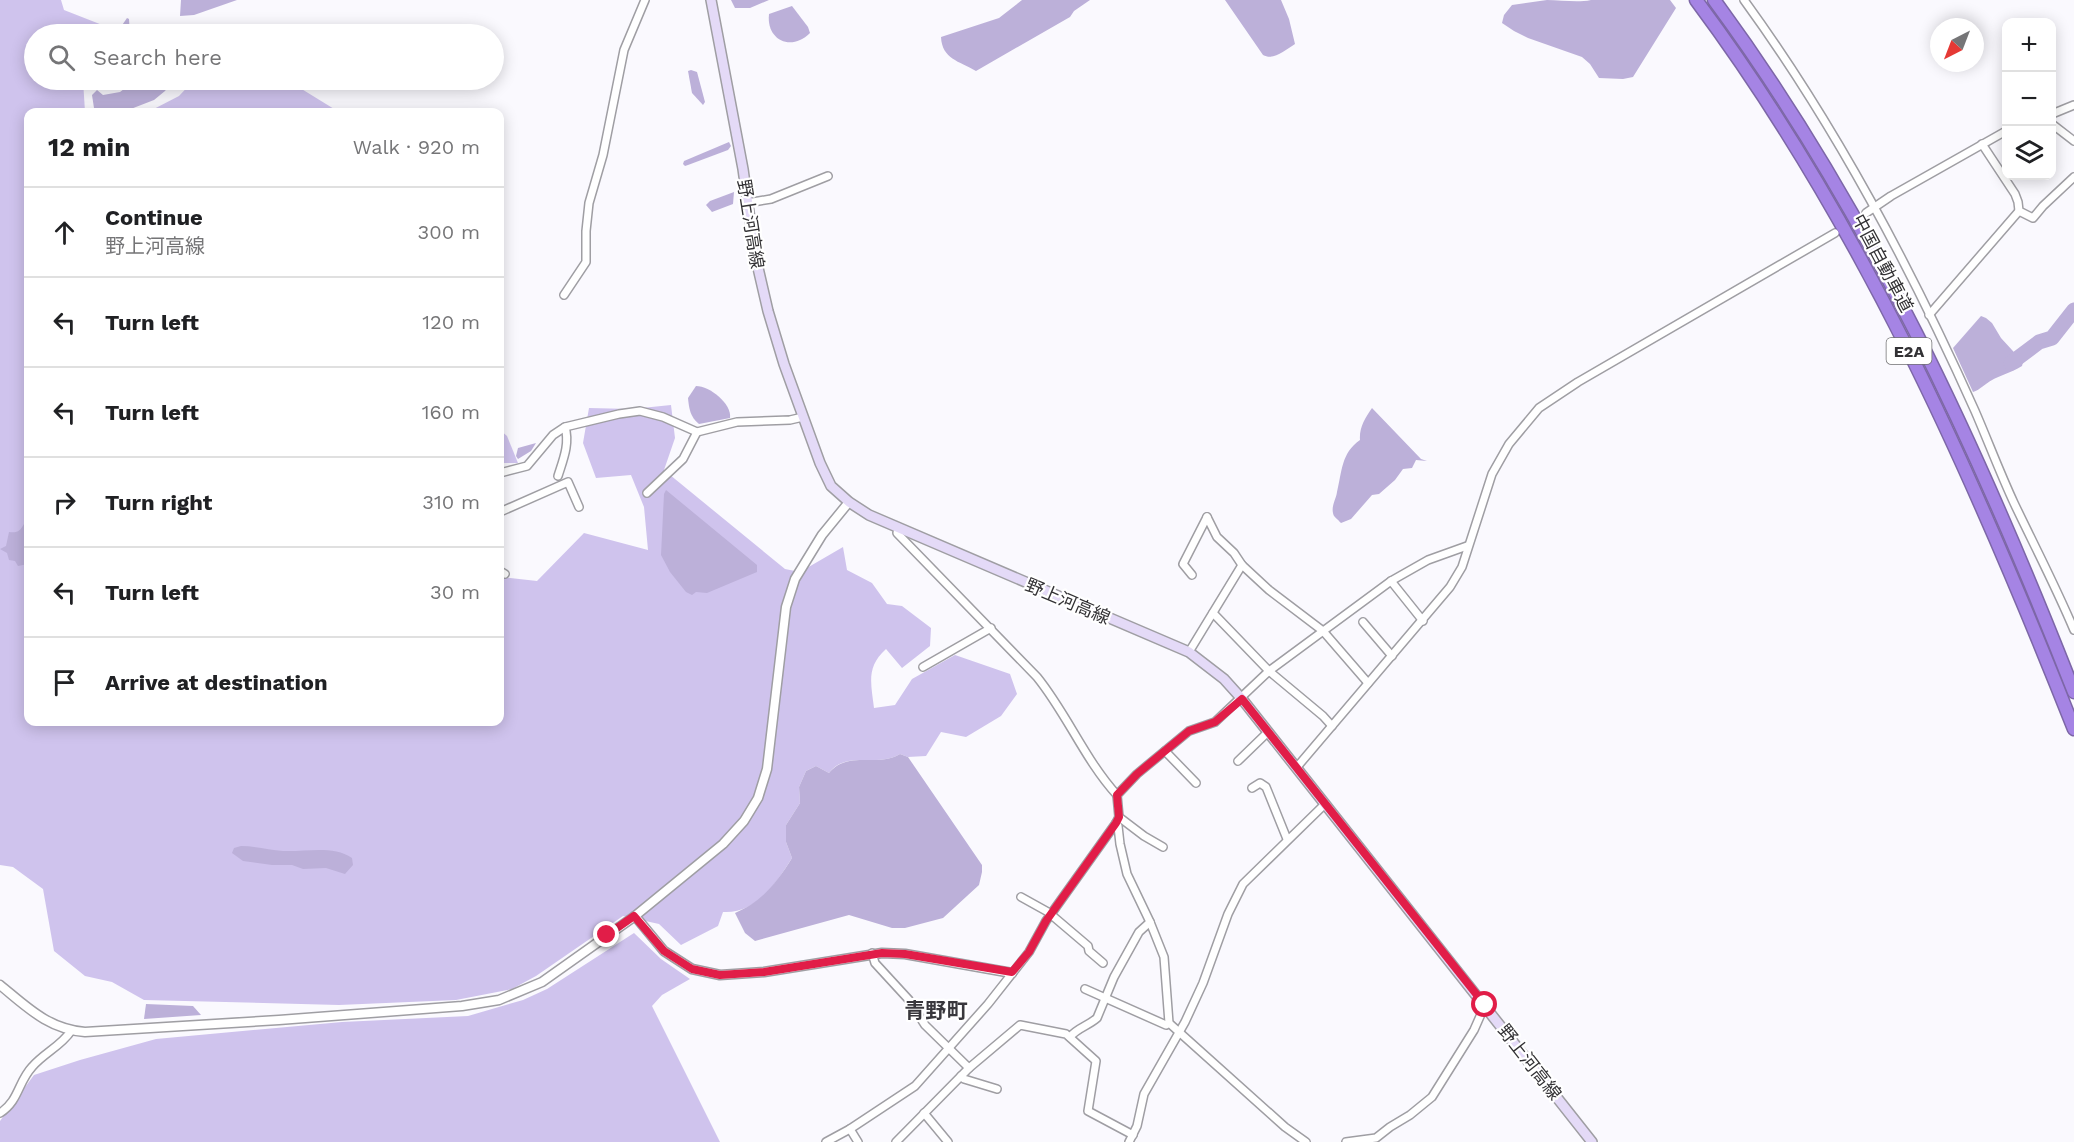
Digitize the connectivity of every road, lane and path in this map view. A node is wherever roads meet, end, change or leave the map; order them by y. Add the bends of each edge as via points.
1 (645, 0) edge
2 (711, 0) edge
3 (1696, 0) edge
4 (1714, 0) edge
5 (1744, 0) edge
6 (2074, 105) edge
7 (2056, 112) edge
8 (2055, 126) edge
9 (2002, 134) edge
10 (2074, 141) edge
11 (1982, 144) junction
12 (828, 176) dead end
13 (2074, 177) edge
14 (747, 203) junction
15 (1874, 209) junction
16 (2019, 211) junction
17 (1866, 213) dead end
18 (1835, 233) dead end
19 (564, 295) dead end
20 (1929, 315) junction
21 (803, 417) junction
22 (565, 427) junction
23 (697, 432) junction
24 (504, 472) edge
25 (558, 476) dead end
26 (647, 493) dead end
27 (849, 502) junction
28 (579, 507) dead end
29 (504, 510) edge
30 (898, 527) junction
31 (1467, 546) junction
32 (1242, 565) junction
33 (1192, 575) dead end
34 (1391, 582) junction
35 (1213, 613) junction
36 (1423, 621) junction
37 (1363, 622) dead end
38 (991, 628) junction
39 (2074, 630) edge
40 (1323, 631) junction
41 (1189, 652) junction
42 (1392, 656) junction
43 (923, 667) dead end
44 (1269, 671) junction
45 (1368, 684) junction
46 (2074, 692) edge
47 (1242, 699) junction
48 (1332, 726) junction
49 (2074, 729) edge
50 (1268, 732) junction
51 (1165, 751) junction
52 (1238, 761) dead end
53 (1297, 766) junction
54 (1196, 783) dead end
55 (1251, 788) dead end
56 (1117, 795) junction
57 (1325, 804) junction
58 (1117, 820) junction
59 (1287, 839) junction
60 (1163, 847) dead end
61 (1021, 897) dead end
62 (1051, 915) junction
63 (634, 916) junction
64 (1150, 922) junction
65 (872, 953) junction
66 (1103, 963) dead end
67 (1012, 972) junction
68 (0, 985) edge
69 (1085, 989) dead end
70 (1106, 999) junction
71 (1485, 1005) junction
72 (1169, 1023) junction
73 (71, 1031) junction
74 (1179, 1032) junction
75 (1070, 1037) junction
76 (948, 1048) junction
77 (969, 1068) junction
78 (961, 1076) junction
79 (997, 1089) dead end
80 (0, 1113) edge
81 (924, 1113) junction
82 (850, 1129) junction
83 (1131, 1139) edge
84 (826, 1142) edge
85 (858, 1142) edge
86 (896, 1142) edge
87 (948, 1142) edge
88 (1306, 1142) edge
89 (1346, 1142) edge
90 (1362, 1142) edge
91 (1592, 1142) edge

1 - 19 street via 624,50 589,203 586,262
2 - 14 main road, 野上河高線
3 - 49 highway, 中国自動車道 / E2A via 1775,113 1865,266 1989,521
4 - 46 highway, 中国自動車道 / E2A via 1786,105 1871,246 1995,499
5 - 15 street via 1803,87
6 - 7 street
8 - 10 street
9 - 11 street
11 - 15 street
11 - 16 street via 2015,194
12 - 14 street via 771,199
13 - 16 street via 2033,218
14 - 21 main road, 野上河高線 via 768,311
15 - 17 street
15 - 20 street
16 - 20 street
18 - 31 street via 1539,408 1497,465
20 - 39 street
21 - 23 street via 737,422
21 - 27 main road, 野上河高線 via 831,486
22 - 23 street via 640,411
22 - 24 street via 553,435 527,466
22 - 25 street via 566,448
23 - 26 street via 683,459
27 - 30 main road, 野上河高線
27 - 63 street via 822,535 795,579 786,606 767,769 758,798 723,844
28 - 29 street via 568,482
30 - 38 street via 897,533
30 - 41 main road, 野上河高線
31 - 34 street via 1428,560
31 - 36 street via 1462,567
32 - 33 street via 1216,537 1207,517 1183,564
32 - 35 street
32 - 40 street
34 - 36 street
34 - 40 street
35 - 41 street
35 - 44 street
36 - 42 street
37 - 42 street
38 - 43 street
38 - 56 street via 1050,694 1104,781
40 - 44 street
40 - 45 street
41 - 47 main road, 野上河高線 via 1224,679
42 - 45 street
44 - 47 street
44 - 48 street
45 - 48 street
47 - 50 main road, 野上河高線
47 - 51 street via 1215,722 1189,731
48 - 53 street
50 - 52 street
50 - 53 main road, 野上河高線
51 - 54 street
51 - 56 street
53 - 57 main road, 野上河高線
55 - 59 street via 1260,783 1266,787
56 - 58 street
57 - 59 street
57 - 71 main road, 野上河高線
58 - 60 street
58 - 62 street
58 - 64 street via 1127,874
59 - 74 street via 1243,884
61 - 62 street
62 - 66 street
62 - 67 street
63 - 65 street via 664,951 692,969 720,975 764,972
63 - 73 street via 542,982 499,1000 279,1020
64 - 70 street via 1139,932
64 - 72 street via 1164,957
65 - 67 street via 905,954
65 - 76 street via 875,963
67 - 76 street
68 - 73 street via 40,1018
69 - 70 street
70 - 72 street
70 - 75 street via 1096,1018
71 - 90 street via 1432,1097 1376,1138
71 - 91 main road, 野上河高線
72 - 74 street
73 - 80 street via 33,1065 14,1101
74 - 83 street via 1144,1094
74 - 88 street
75 - 77 street via 1020,1025
75 - 83 street via 1097,1063 1089,1112
76 - 77 street
76 - 82 street via 915,1086
77 - 78 street
78 - 79 street
78 - 81 street
81 - 86 street
81 - 87 street
82 - 84 street
82 - 85 street
89 - 90 street

